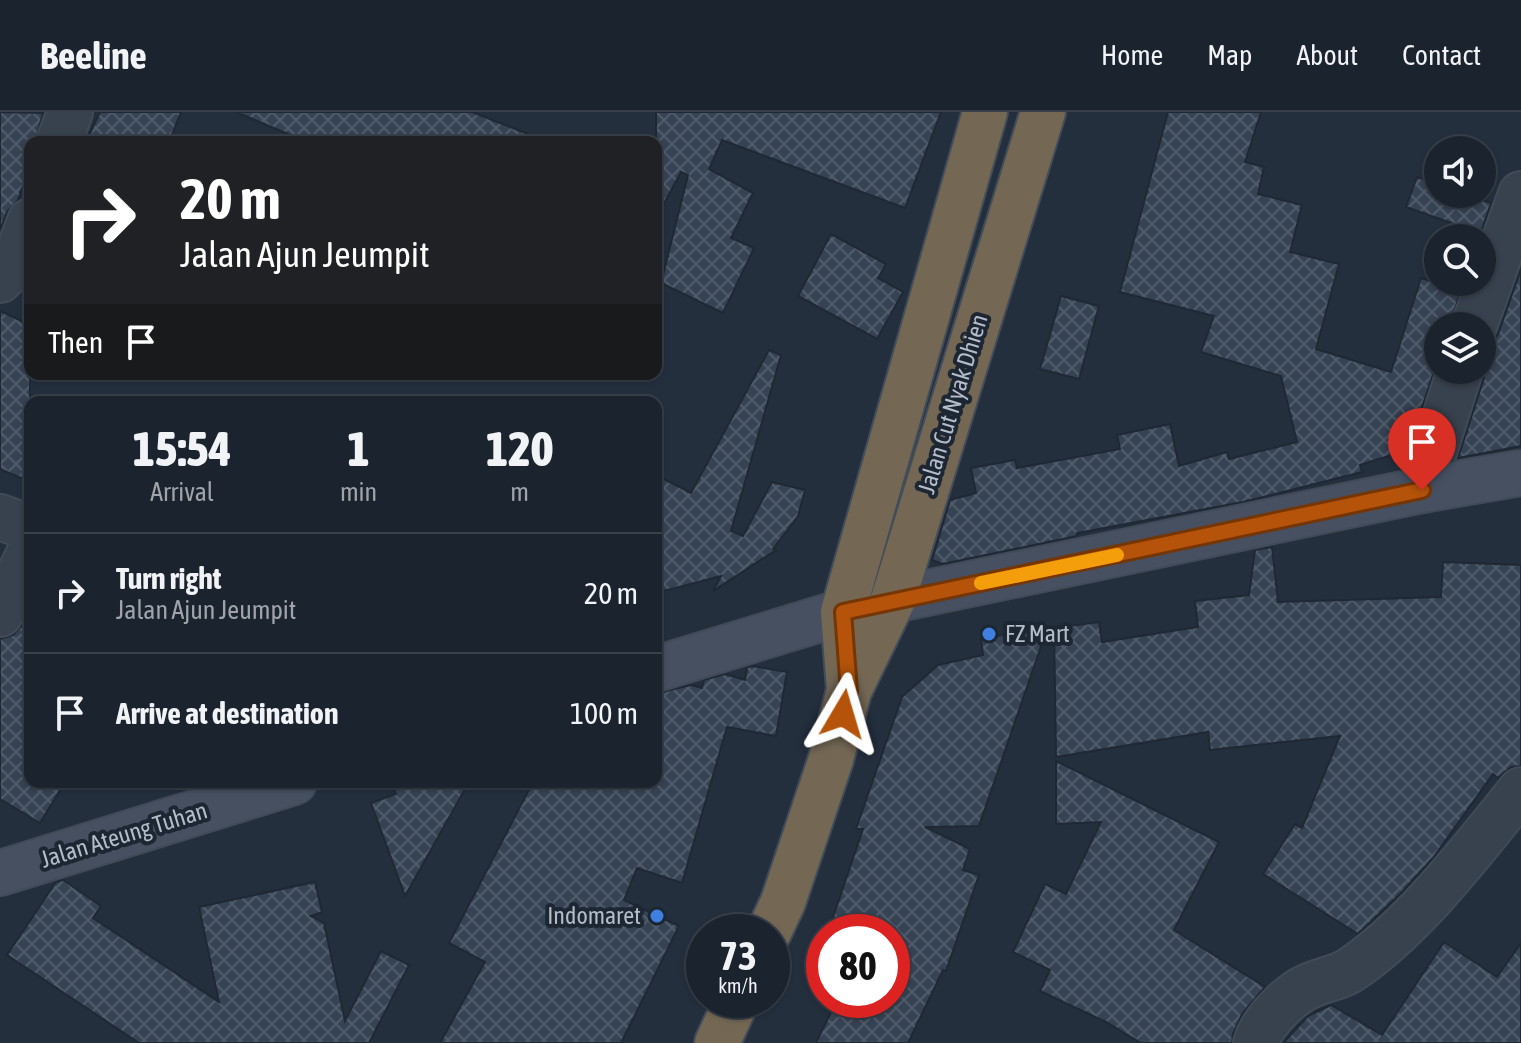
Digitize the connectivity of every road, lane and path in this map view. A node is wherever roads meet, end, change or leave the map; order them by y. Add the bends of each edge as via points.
1 (70, 112) edge
2 (985, 112) edge
3 (1043, 112) edge
4 (61, 136) edge
5 (1521, 194) edge
6 (24, 237) edge
7 (0, 280) edge
8 (1479, 312) edge
9 (1456, 384) edge
10 (1521, 473) edge
11 (1422, 490) junction
12 (0, 517) edge
13 (24, 526) edge
14 (24, 564) edge
15 (893, 600) junction
16 (843, 612) junction
17 (0, 614) edge
18 (662, 667) edge
19 (849, 691) junction
20 (275, 788) edge
21 (1521, 790) edge
22 (0, 873) edge
23 (777, 914) edge
24 (729, 1018) edge
25 (717, 1043) edge
26 (1256, 1043) edge

1 - 4 street
2 - 16 highway, Jalan Cut Nyak Dhien
3 - 15 highway, Jalan Cut Nyak Dhien
5 - 8 street
6 - 7 street via 13,267
9 - 11 street
10 - 11 street
11 - 15 street
12 - 13 street
14 - 17 street
15 - 16 street
15 - 19 highway, Jalan Cut Nyak Dhien
16 - 18 street
16 - 19 highway, Jalan Cut Nyak Dhien
19 - 23 highway, Jalan Cut Nyak Dhien
20 - 22 street, Jalan Ateung Tuhan
21 - 26 street via 1453,873 1392,935 1346,973 1305,987 1278,1010
24 - 25 highway

